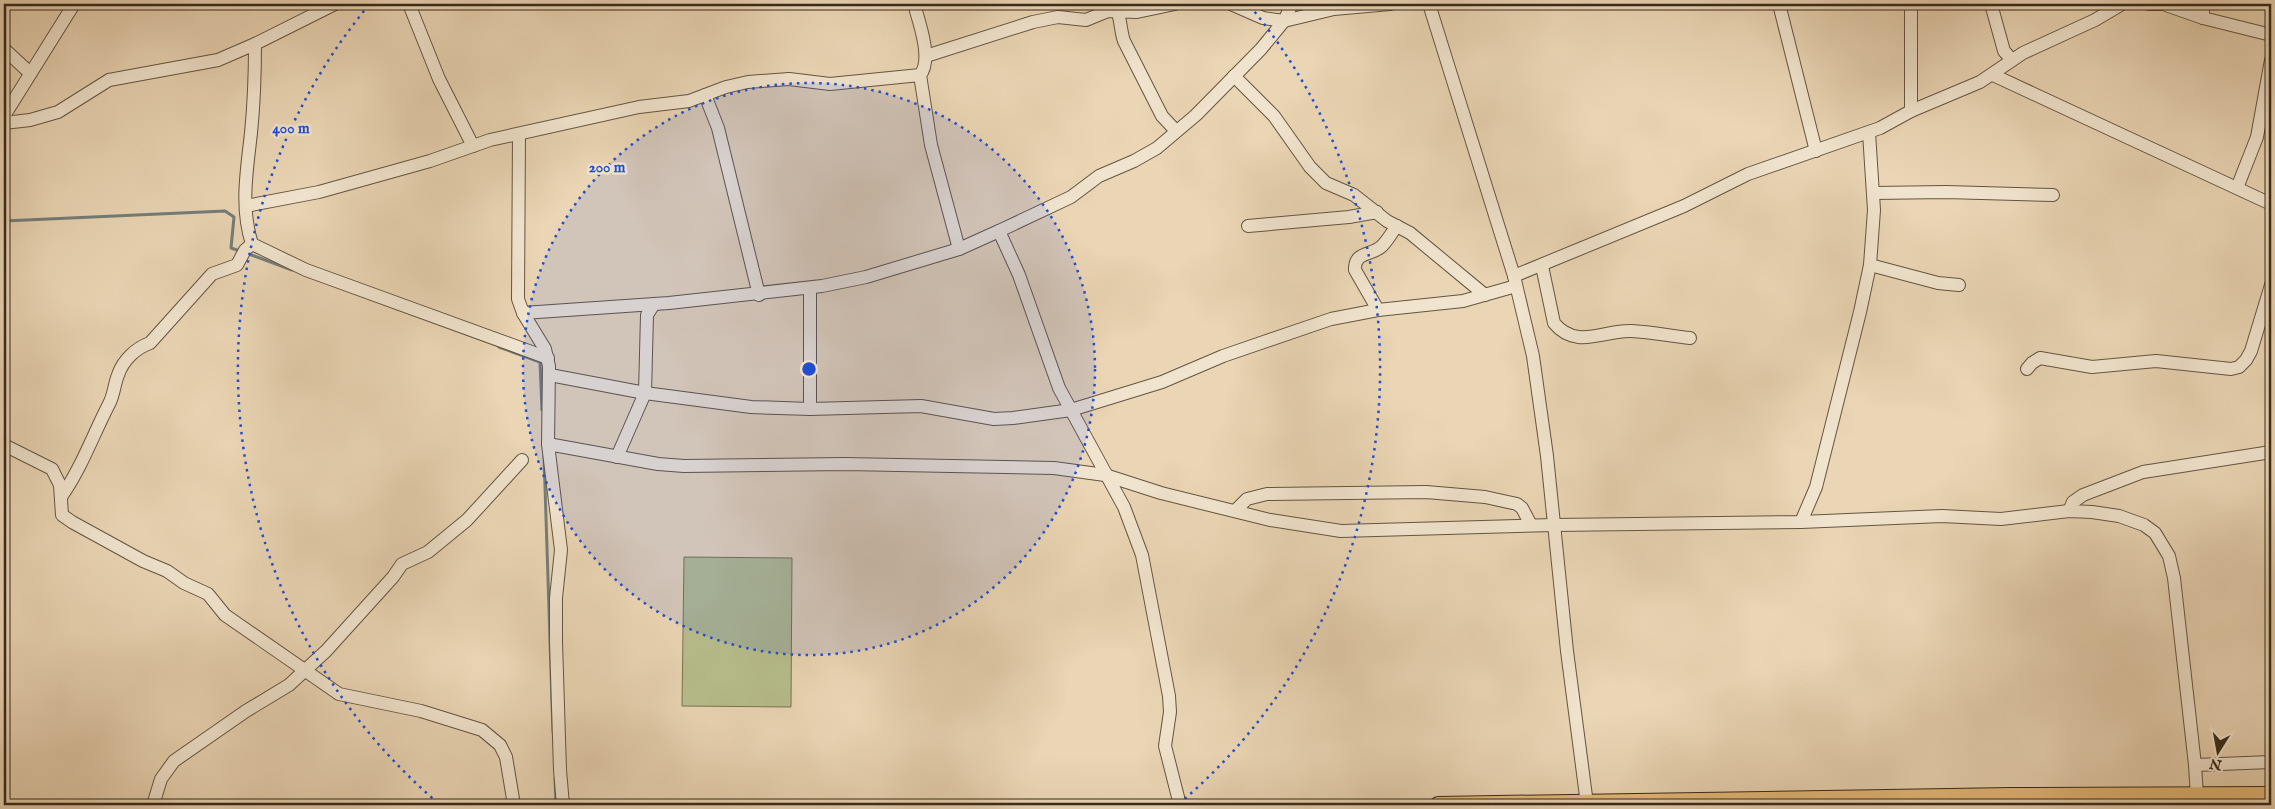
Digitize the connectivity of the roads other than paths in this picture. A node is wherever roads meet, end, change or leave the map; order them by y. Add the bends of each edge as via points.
1 (74, 4) edge
2 (335, 4) edge
3 (409, 4) edge
4 (914, 4) edge
5 (1174, 4) edge
6 (1231, 4) edge
7 (1292, 4) edge
8 (1390, 4) edge
9 (1429, 4) edge
10 (1779, 4) edge
11 (1910, 4) edge
12 (1991, 4) edge
13 (2122, 4) edge
14 (2149, 4) edge
15 (2166, 4) edge
16 (2203, 4) edge
17 (320, 7) edge
18 (1116, 7) edge
19 (2203, 18) junction
20 (1284, 21) junction
21 (2271, 35) edge
22 (255, 44) junction
23 (4, 49) edge
24 (926, 56) junction
25 (2012, 60) junction
26 (2271, 60) edge
27 (30, 74) junction
28 (920, 75) junction
29 (1993, 75) junction
30 (1234, 76) junction
31 (705, 95) junction
32 (1911, 111) junction
33 (4, 116) edge
34 (4, 123) edge
35 (1176, 131) junction
36 (1869, 133) junction
37 (519, 134) junction
38 (473, 146) junction
39 (1816, 151) junction
40 (2237, 188) junction
41 (1873, 193) junction
42 (2053, 195) dead end
43 (2271, 204) edge
44 (246, 206) junction
45 (1377, 212) junction
46 (1248, 226) dead end
47 (1397, 226) junction
48 (999, 230) junction
49 (252, 244) junction
50 (959, 249) junction
51 (1870, 265) junction
52 (1542, 266) junction
53 (1515, 281) junction
54 (1959, 285) dead end
55 (2271, 285) edge
56 (810, 288) junction
57 (759, 294) junction
58 (1485, 296) junction
59 (654, 304) junction
60 (1378, 310) junction
61 (522, 313) junction
62 (1690, 338) dead end
63 (548, 358) junction
64 (2027, 369) dead end
65 (550, 375) junction
66 (645, 393) junction
67 (810, 409) junction
68 (1071, 410) junction
69 (548, 444) junction
70 (4, 445) edge
71 (2271, 452) edge
72 (617, 457) junction
73 (522, 460) dead end
74 (1105, 474) junction
75 (61, 497) junction
76 (1236, 510) junction
77 (2069, 511) junction
78 (1801, 522) junction
79 (1531, 525) junction
80 (1554, 525) junction
81 (304, 672) junction
82 (2271, 762) edge
83 (2195, 765) junction
84 (2271, 795) edge
85 (2196, 801) edge
86 (1881, 802) edge
87 (1960, 802) edge
88 (1587, 804) junction
89 (154, 805) edge
90 (514, 805) edge
91 (563, 805) edge
92 (1180, 805) edge
93 (1438, 805) edge
94 (1452, 805) edge
95 (1611, 805) edge

1 - 27 street
2 - 17 street
3 - 38 street via 439,79
4 - 24 street
5 - 18 street via 1137,12
6 - 20 street via 1263,18
7 - 20 street
8 - 20 street via 1334,9
9 - 53 street
10 - 39 street
11 - 32 street
12 - 25 street via 2004,51
13 - 25 street
14 - 15 street
15 - 19 street
16 - 19 street
17 - 22 street
18 - 24 street via 1086,20 1058,18 1033,22
18 - 35 street via 1124,42 1162,116
19 - 21 street
20 - 30 street
22 - 34 street via 218,60 109,80 58,112
22 - 44 street via 255,92 245,179
23 - 27 street
24 - 28 street
25 - 29 street
26 - 40 street via 2257,137
27 - 33 street
28 - 31 street via 824,84 766,80 726,87
28 - 50 street via 931,145
29 - 32 street
29 - 40 street
30 - 35 street
30 - 45 street via 1274,116 1326,183 1354,195
31 - 37 street via 689,101 639,107
31 - 57 street via 718,128
32 - 36 street
35 - 48 street via 1134,161 1095,178 1071,196
36 - 39 street
36 - 41 street
37 - 38 street
37 - 61 street via 518,299
38 - 44 street via 318,192
39 - 52 street via 1748,174 1684,206
40 - 43 street
41 - 42 street
41 - 51 street
44 - 49 street
45 - 46 street
45 - 47 street
47 - 58 street via 1410,233
47 - 60 street via 1383,245 1359,256 1355,264 1355,270
48 - 50 street
48 - 68 street via 1049,364
49 - 63 street via 306,270
49 - 75 street via 237,265 212,274 150,343 128,358 118,374 113,394 75,478
50 - 56 street via 866,277
51 - 54 street via 1938,283
51 - 78 street via 1816,487
52 - 53 street
52 - 62 street via 1554,323 1572,336 1588,338 1630,331
53 - 58 street
53 - 80 street via 1538,382
55 - 64 street via 2248,356 2235,368 2156,361 2092,367 2040,358
56 - 57 street
56 - 67 street
57 - 59 street
58 - 60 street
59 - 61 street
59 - 66 street via 647,315
60 - 68 street via 1331,319 1223,356 1162,382
61 - 63 street via 541,340
63 - 65 street
65 - 66 street
65 - 69 street
66 - 67 street via 751,407
66 - 72 street
67 - 68 street via 926,406 994,419
68 - 74 street
69 - 72 street
69 - 91 street via 560,550 556,642
70 - 75 street via 52,469
71 - 77 street via 2143,472 2077,498
72 - 74 street via 684,466 882,464 1054,468
73 - 81 street via 467,520 428,552 402,564 370,603
74 - 76 street via 1161,493
74 - 92 street via 1124,507 1142,555 1169,696 1165,746
75 - 81 street via 62,514 72,522 208,594 225,615
76 - 79 street via 1270,520 1341,531
76 - 79 street via 1247,499 1267,494 1426,492 1508,500 1522,508
77 - 78 street via 2001,519 1942,516
77 - 83 street via 2119,516 2144,525 2165,548 2174,578
78 - 80 street
79 - 80 street
80 - 88 street
81 - 89 street via 174,761 161,779
81 - 90 street via 339,694 421,711 482,730 500,745 506,757
82 - 83 street
83 - 85 street
84 - 85 main road
85 - 87 main road via 2011,796
86 - 87 main road
86 - 95 main road
88 - 94 main road
88 - 95 main road
93 - 94 main road

